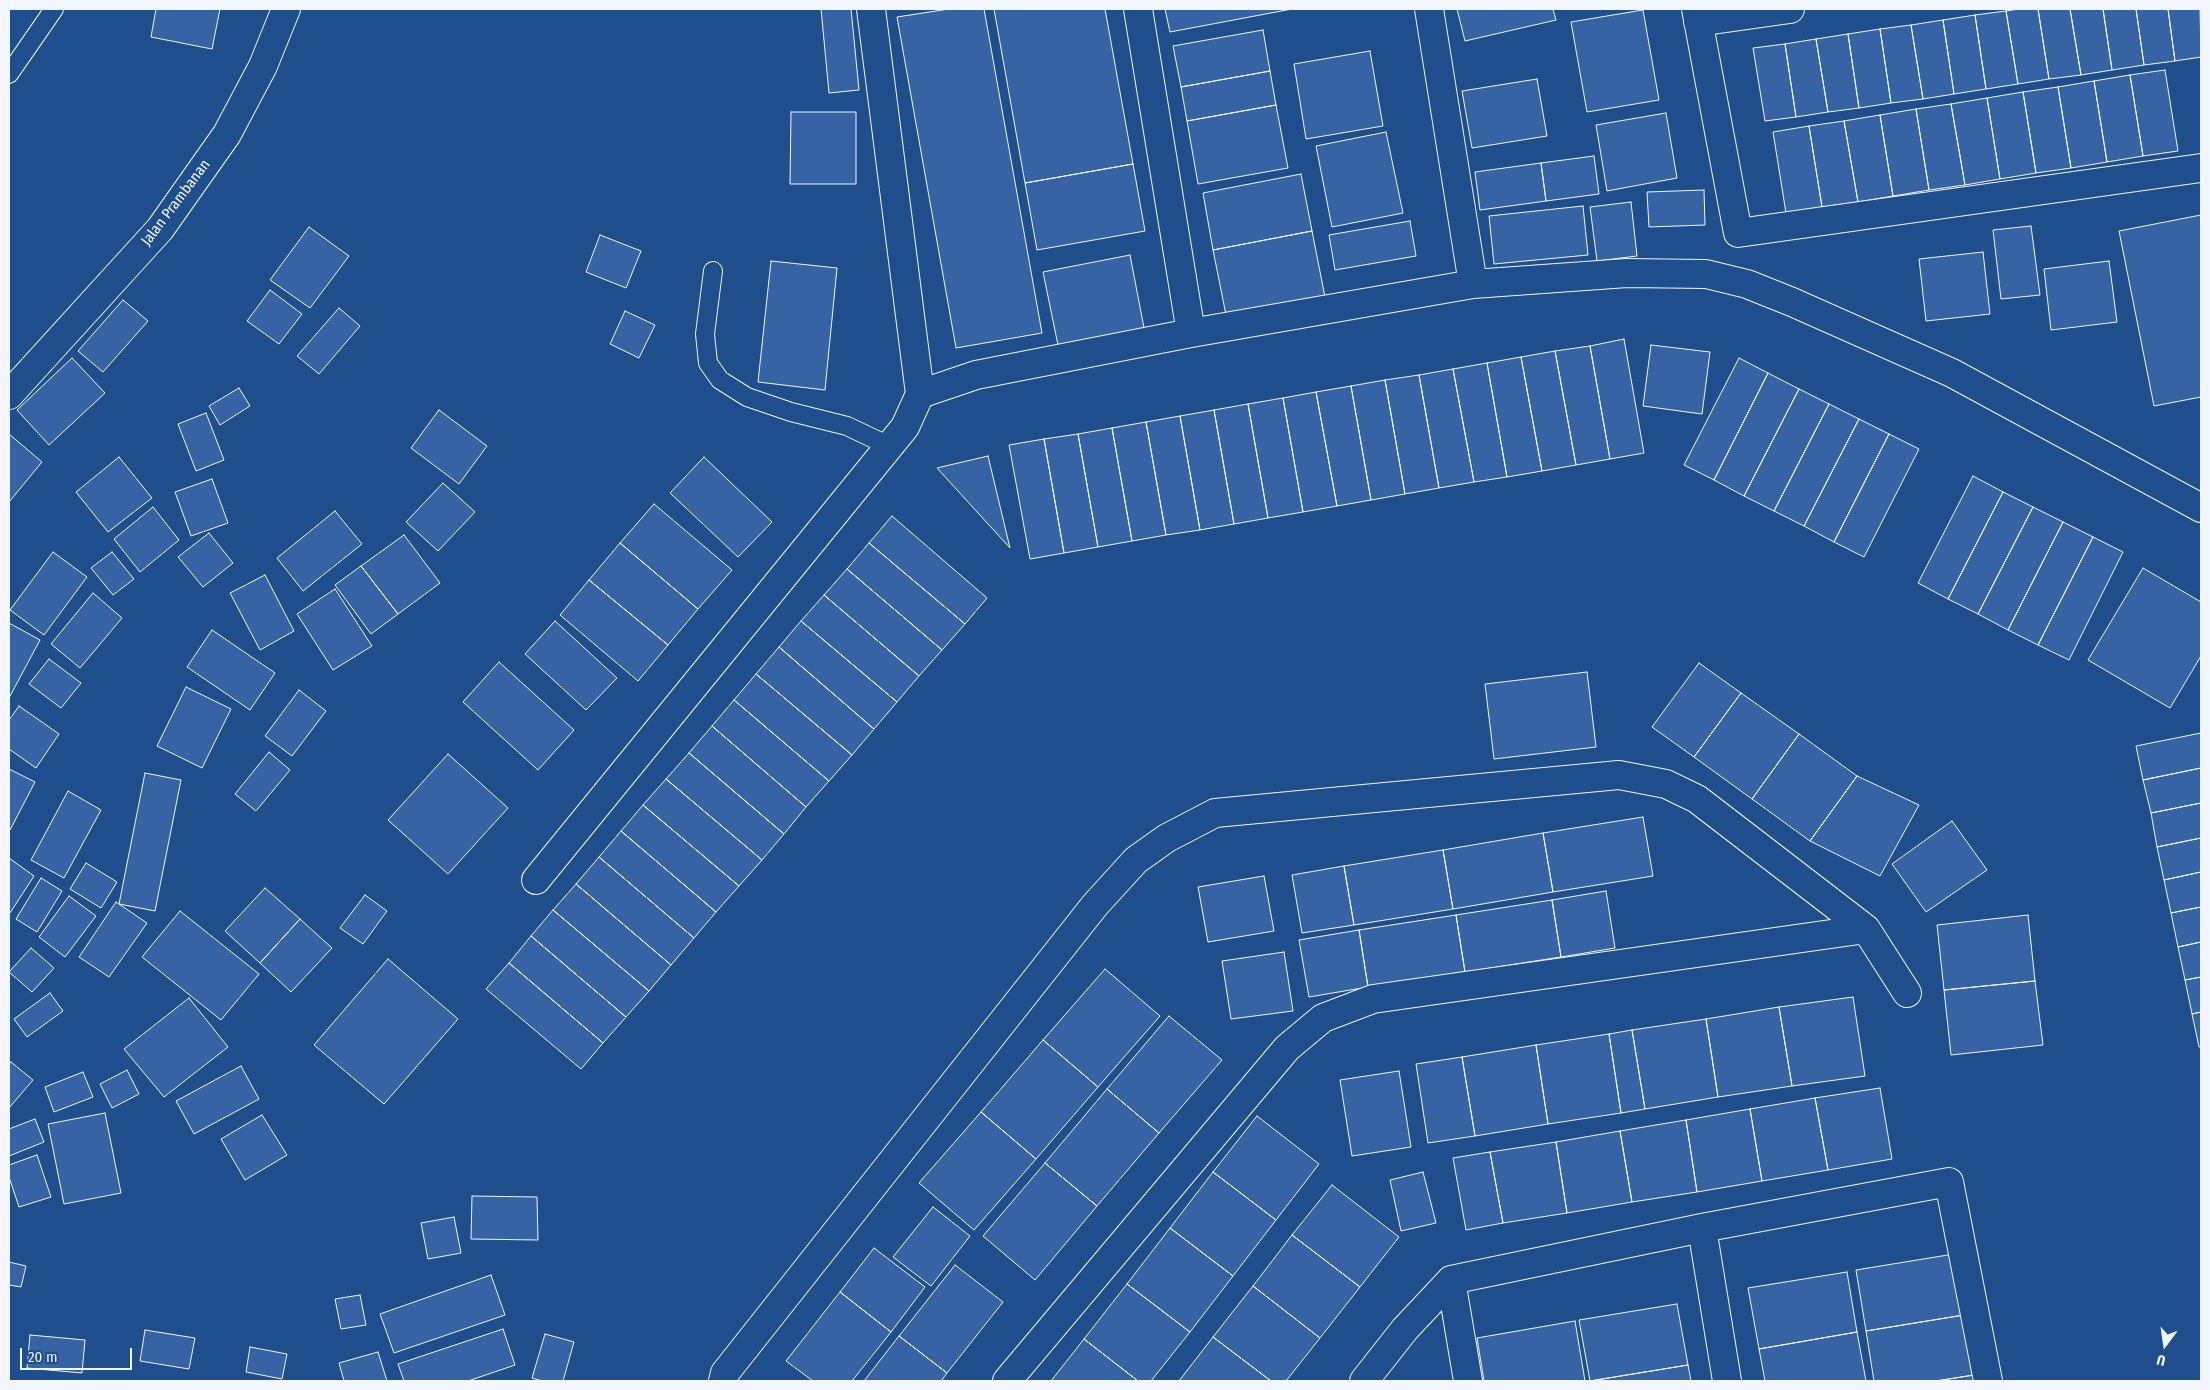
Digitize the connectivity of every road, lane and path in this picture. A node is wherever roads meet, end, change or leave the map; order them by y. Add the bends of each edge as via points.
1 (54, 9) edge
2 (286, 9) edge
3 (871, 9) edge
4 (1138, 9) edge
5 (1430, 9) edge
6 (1790, 9) edge
7 (1697, 15) edge
8 (9, 74) edge
9 (2201, 168) edge
10 (713, 271) dead end
11 (1473, 284) junction
12 (1191, 333) junction
13 (920, 394) junction
14 (9, 395) edge
15 (889, 446) junction
16 (2201, 508) edge
17 (536, 880) dead end
18 (1866, 929) junction
19 (1907, 993) dead end
20 (1702, 1228) junction
21 (1451, 1280) junction
22 (723, 1381) edge
23 (1008, 1381) edge
24 (1364, 1381) edge
25 (1468, 1381) edge
26 (1727, 1381) edge
27 (1988, 1381) edge

1 - 8 lane
2 - 14 street, Jalan Prambanan via 264,66 227,134 160,229
3 - 13 street
4 - 12 street
5 - 11 street
6 - 7 street
7 - 9 street via 1738,234
10 - 15 lane via 705,334 708,363 720,380 747,397 847,426
11 - 12 street
11 - 16 street via 1627,273 1706,274 1747,284 1952,373
12 - 13 street via 976,375
13 - 15 street via 905,426
15 - 17 street
18 - 19 street
18 - 22 street via 1697,799 1666,784 1619,775 1215,813 1167,838 1136,860 1095,905 726,1373
18 - 23 street via 1373,999 1323,1018 1287,1048
20 - 21 street
20 - 26 street
20 - 27 street via 1949,1182
21 - 24 street via 1405,1329
21 - 25 street

